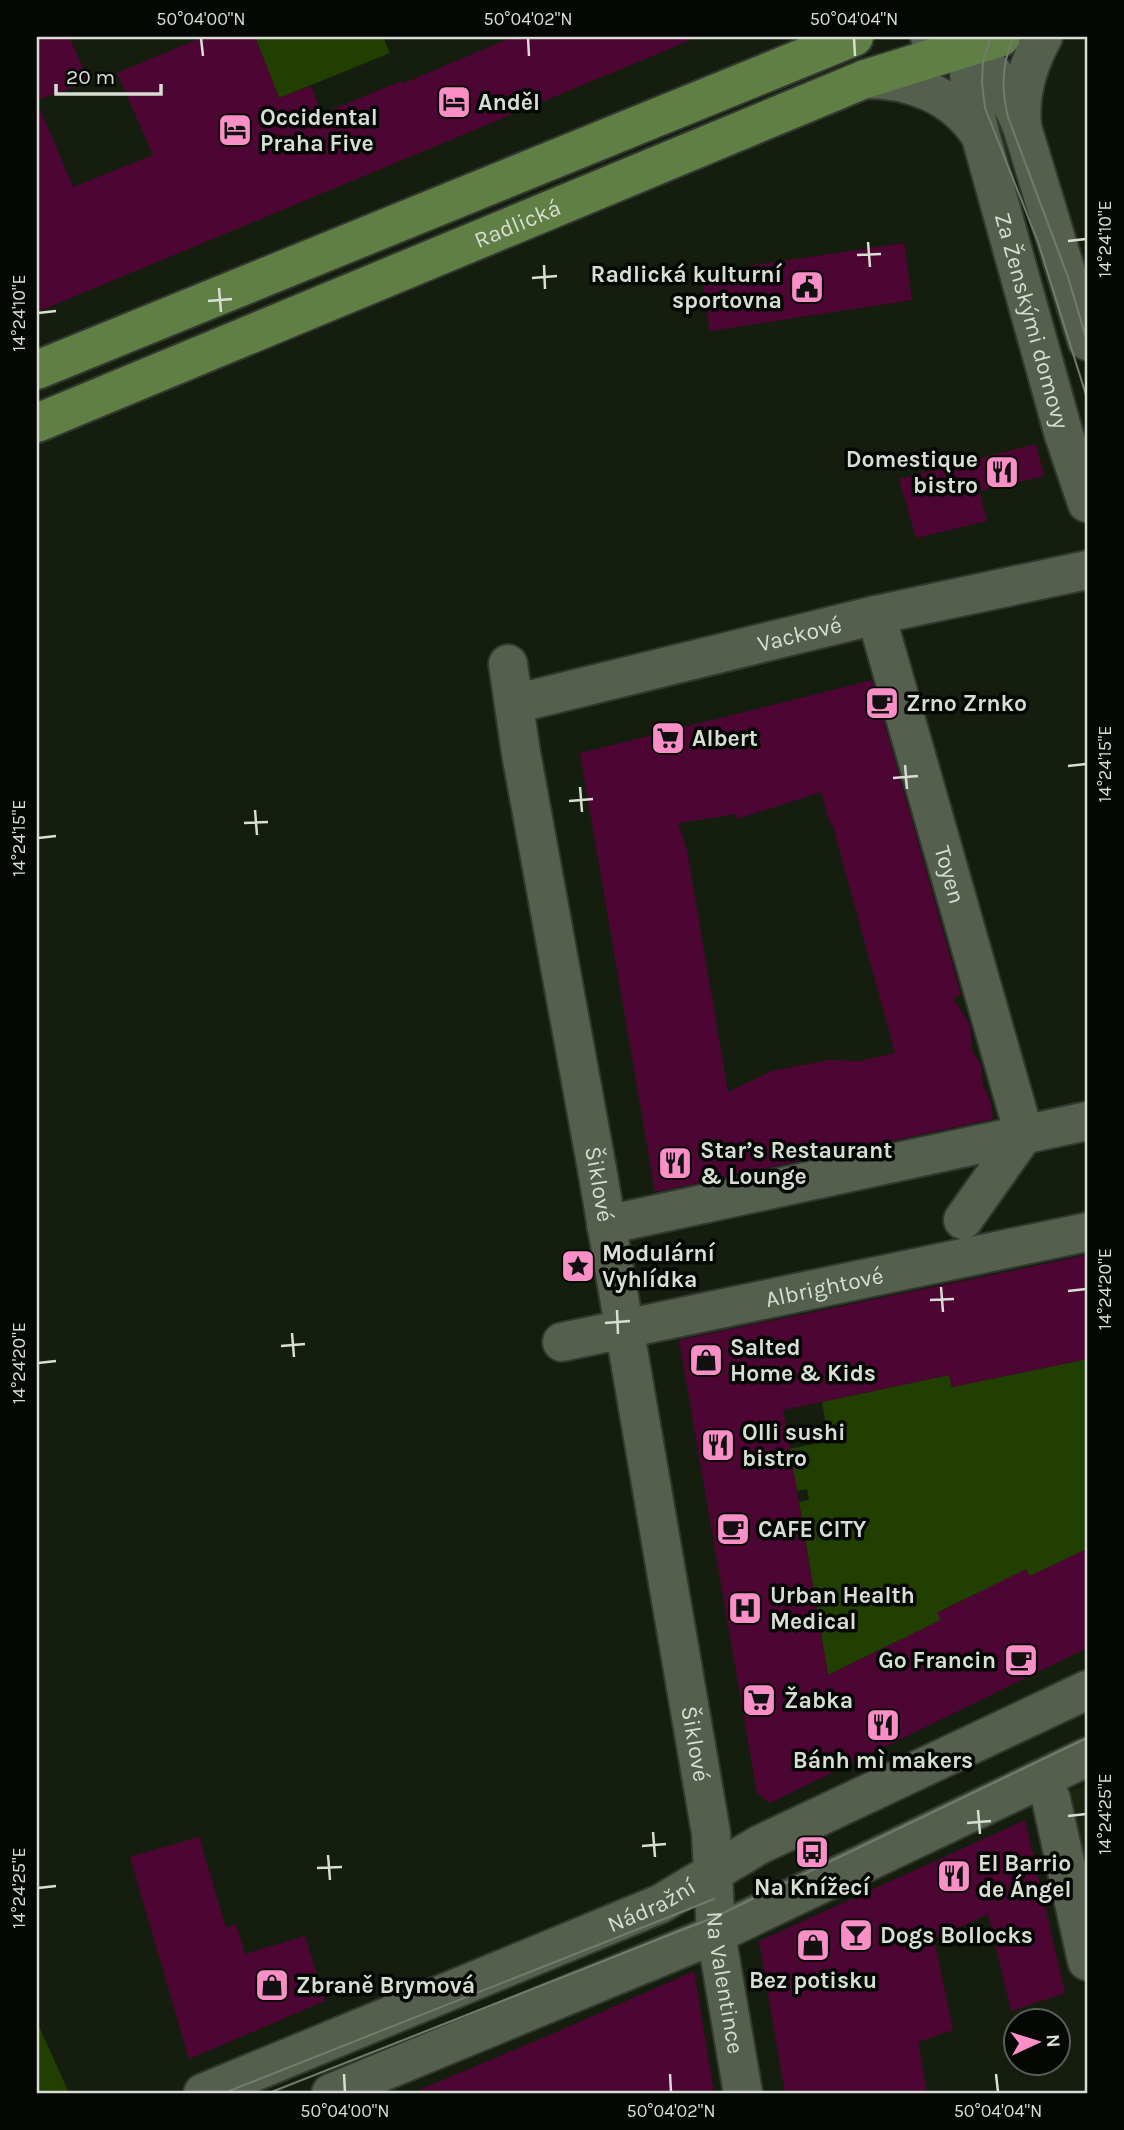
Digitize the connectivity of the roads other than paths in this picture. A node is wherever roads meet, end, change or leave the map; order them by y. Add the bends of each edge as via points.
1 (854, 37) edge
2 (1042, 37) edge
3 (967, 43) edge
4 (865, 79) junction
5 (1022, 127) junction
6 (981, 137) junction
7 (1087, 341) edge
8 (37, 370) edge
9 (37, 423) edge
10 (1087, 503) edge
11 (1087, 570) edge
12 (876, 615) junction
13 (508, 664) dead end
14 (514, 704) junction
15 (1087, 1121) edge
16 (1024, 1134) junction
17 (963, 1220) dead end
18 (606, 1225) junction
19 (1087, 1232) edge
20 (624, 1330) junction
21 (562, 1342) dead end
22 (1087, 1690) edge
23 (1087, 1757) edge
24 (1041, 1780) junction
25 (712, 1873) junction
26 (716, 1934) junction
27 (1087, 1961) edge
28 (203, 2093) edge
29 (331, 2093) edge
30 (743, 2093) edge

1 - 8 main road, Radlická
2 - 5 street via 1023,86
3 - 4 main road, Radlická
3 - 5 street via 997,76
3 - 6 street, Za Ženskými domovy via 970,87
4 - 6 street via 907,84 943,97 966,115
4 - 9 main road, Radlická
5 - 7 street, Za Ženskými domovy
6 - 10 street, Za Ženskými domovy
11 - 12 street, Vackové
12 - 14 street, Vackové
12 - 16 street, Toyen
13 - 14 street, Šiklové
14 - 18 street, Šiklové
15 - 16 street
16 - 17 street
16 - 18 street
18 - 20 street, Šiklové
19 - 20 street, Albrightové
20 - 21 street, Albrightové
20 - 25 street, Šiklové via 711,1833
22 - 25 street, Nádražní via 759,1846
23 - 24 street
24 - 26 street
24 - 27 street via 1051,1799
25 - 26 street, Na Valentince
25 - 28 street, Nádražní via 660,1904
26 - 29 street
26 - 30 street, Na Valentince

